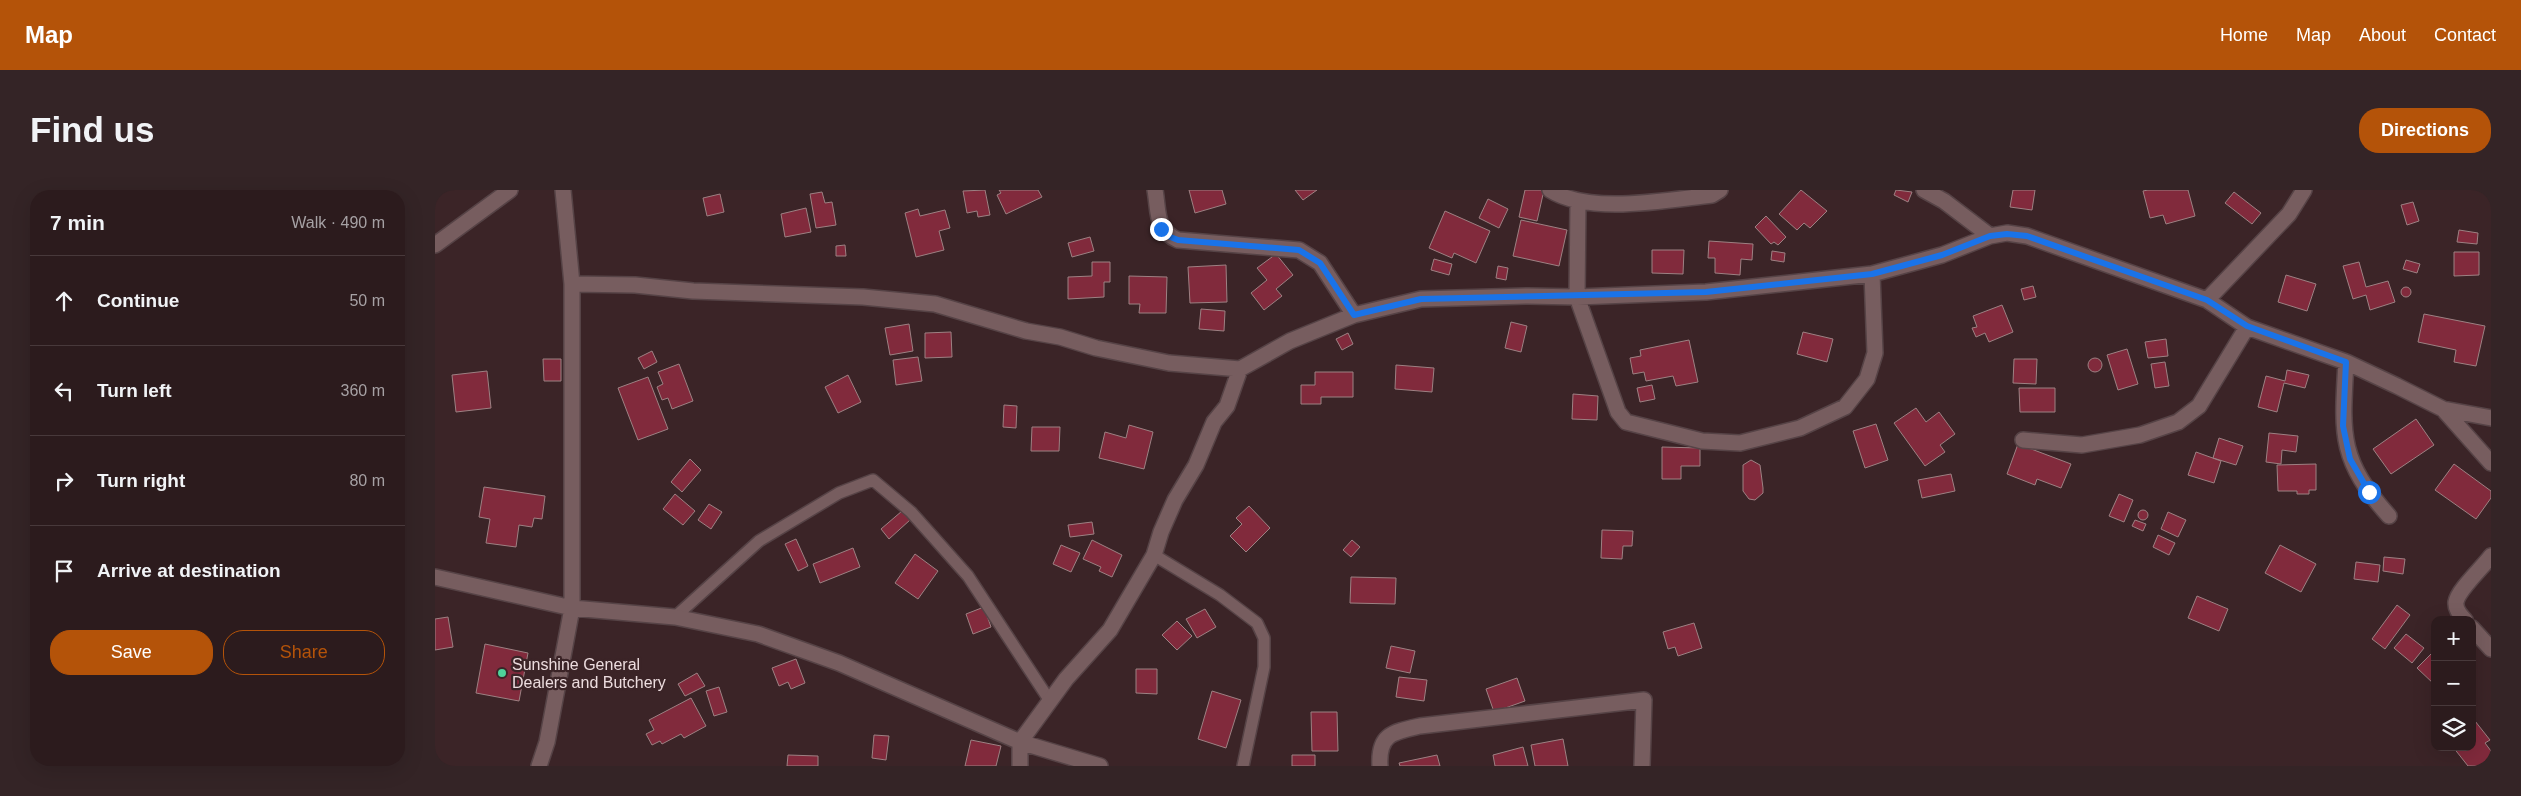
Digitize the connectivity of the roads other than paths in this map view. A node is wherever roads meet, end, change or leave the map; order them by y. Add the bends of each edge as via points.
1 (510, 190) edge
2 (563, 190) edge
3 (1155, 190) edge
4 (1550, 190) edge
5 (1720, 190) edge
6 (1924, 190) edge
7 (2304, 190) edge
8 (1578, 202) junction
9 (1990, 236) junction
10 (435, 245) edge
11 (1872, 274) junction
12 (572, 284) junction
13 (1577, 297) junction
14 (2207, 300) junction
15 (1354, 315) junction
16 (2247, 326) junction
17 (2346, 362) junction
18 (1240, 369) junction
19 (2443, 409) junction
20 (2491, 418) edge
21 (2023, 440) dead end
22 (2491, 463) edge
23 (2389, 516) dead end
24 (1154, 555) junction
25 (2491, 556) edge
26 (435, 577) edge
27 (572, 608) junction
28 (2462, 616) edge
29 (675, 617) junction
30 (2476, 632) edge
31 (2491, 649) edge
32 (1050, 702) junction
33 (1020, 742) junction
34 (539, 766) edge
35 (1020, 766) edge
36 (1100, 766) edge
37 (1243, 766) edge
38 (1380, 766) edge
39 (1642, 766) edge

1 - 10 street
2 - 12 street
3 - 15 street via 1161,229 1168,236 1178,240 1299,250 1320,263
4 - 8 street via 1562,198
5 - 8 street via 1712,195 1641,203
6 - 9 street
7 - 14 street via 2289,214
8 - 13 street
9 - 11 street via 1942,255
9 - 14 street via 2027,236
11 - 13 street via 1706,292
11 - 13 street via 1875,353 1867,379 1845,407 1800,428 1739,443 1702,441 1626,422 1618,412
12 - 18 street via 863,297 935,304 1096,348 1169,362
12 - 27 street
13 - 15 street via 1421,299
14 - 16 street
15 - 18 street via 1289,341
16 - 17 street
16 - 21 street via 2199,406 2178,422 2140,435 2082,445
17 - 19 street
17 - 23 street via 2343,426 2350,459 2369,492
18 - 24 street via 1227,406 1214,422 1196,465 1175,500
19 - 20 street
19 - 22 street
24 - 32 street via 1110,630 1084,656
24 - 37 lane via 1221,595 1257,623 1264,638 1264,667
25 - 28 street via 2460,594 2456,603
26 - 27 street
27 - 29 street
27 - 34 street via 547,742
29 - 32 lane via 759,540 839,493 873,480 911,512 968,576
29 - 33 street via 767,637 839,663
30 - 31 street
32 - 33 street
33 - 35 street
33 - 36 street
38 - 39 street via 1382,744 1394,732 1420,726 1644,700

